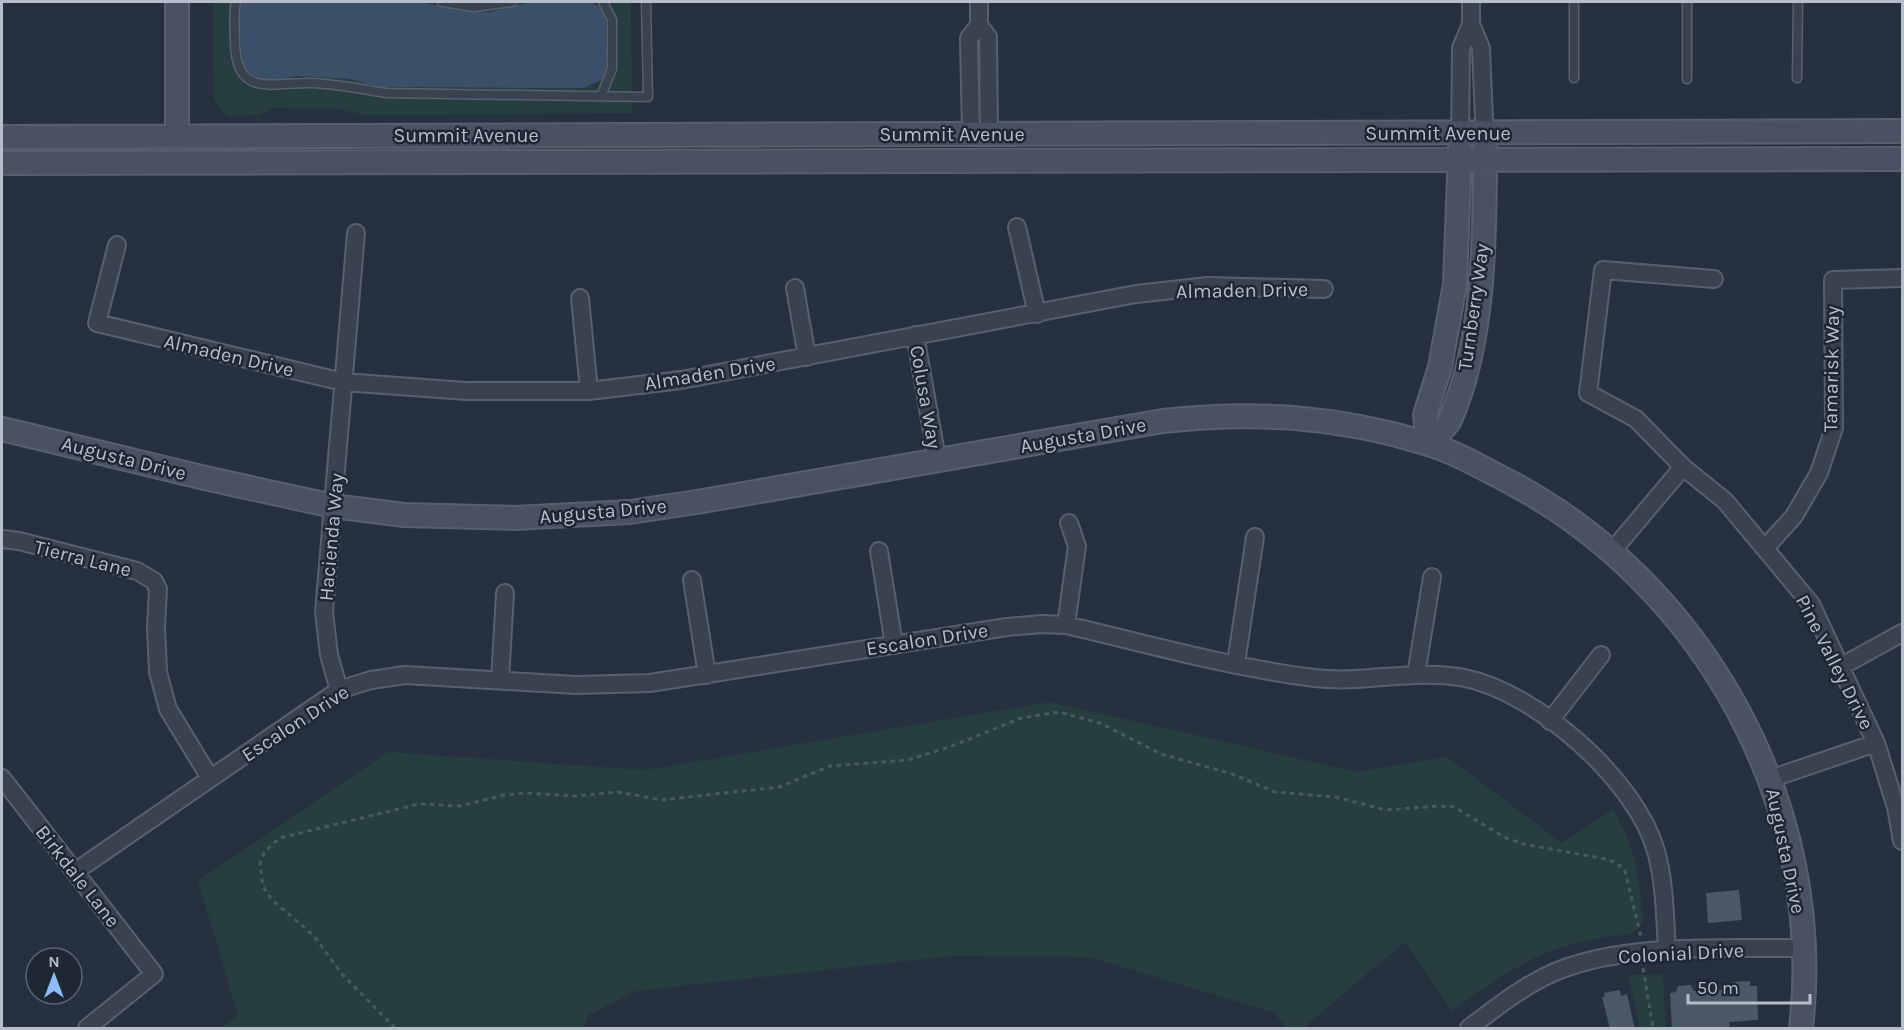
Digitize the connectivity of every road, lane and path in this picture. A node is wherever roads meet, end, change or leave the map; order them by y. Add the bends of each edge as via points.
1 (177, 2) edge
2 (236, 2) edge
3 (442, 2) edge
4 (512, 2) edge
5 (603, 2) edge
6 (646, 2) edge
7 (979, 2) edge
8 (1472, 2) edge
9 (1574, 2) edge
10 (1687, 2) edge
11 (1798, 2) edge
12 (1471, 24) junction
13 (1574, 78) dead end
14 (1797, 78) dead end
15 (1687, 80) dead end
16 (601, 96) junction
17 (1902, 131) edge
18 (980, 133) junction
19 (177, 136) junction
20 (2, 137) edge
21 (1460, 146) junction
22 (1485, 146) junction
23 (1902, 159) edge
24 (177, 162) junction
25 (2, 163) edge
26 (1017, 227) dead end
27 (356, 233) dead end
28 (117, 245) dead end
29 (1902, 278) edge
30 (1714, 279) dead end
31 (795, 288) dead end
32 (1324, 289) dead end
33 (580, 298) dead end
34 (1037, 314) junction
35 (915, 334) junction
36 (807, 357) junction
37 (343, 382) junction
38 (589, 391) junction
39 (2, 429) edge
40 (1428, 443) junction
41 (937, 459) junction
42 (1683, 467) junction
43 (333, 506) junction
44 (1069, 523) dead end
45 (1255, 537) dead end
46 (2, 539) edge
47 (1766, 547) junction
48 (1613, 550) junction
49 (879, 551) dead end
50 (1432, 577) dead end
51 (692, 580) dead end
52 (505, 593) dead end
53 (1066, 625) junction
54 (1902, 633) edge
55 (894, 645) junction
56 (1601, 654) dead end
57 (1236, 663) junction
58 (1842, 666) junction
59 (707, 675) junction
60 (1416, 675) junction
61 (500, 681) junction
62 (339, 690) junction
63 (1550, 721) junction
64 (1876, 743) junction
65 (2, 778) edge
66 (210, 778) junction
67 (1770, 778) junction
68 (1899, 807) edge
69 (1902, 841) edge
70 (76, 871) junction
71 (1640, 926) dead end
72 (1805, 948) junction
73 (1666, 951) junction
74 (1643, 974) dead end
75 (87, 1029) edge
76 (395, 1029) edge
77 (1469, 1029) edge
78 (1653, 1029) edge
79 (1801, 1029) edge

1 - 19 main road
2 - 16 lane via 235,61 245,76 267,86 300,83 345,85 386,93
3 - 4 lane via 474,7
5 - 16 lane via 612,20 612,69
6 - 16 lane via 648,97
7 - 18 street via 979,25 988,37
8 - 12 street
9 - 13 lane
10 - 15 lane
11 - 14 lane
12 - 21 street via 1461,48
12 - 22 street via 1481,48
17 - 22 main road, Summit Avenue
18 - 19 main road, Summit Avenue
18 - 21 main road, Summit Avenue
19 - 20 main road, Summit Avenue
19 - 24 street
21 - 22 main road, Summit Avenue
21 - 24 main road, Summit Avenue
21 - 40 main road, Turnberry Way via 1455,284 1444,348 1425,415
22 - 23 main road, Summit Avenue
22 - 40 main road, Turnberry Way via 1483,246 1475,324 1449,422
24 - 25 main road, Summit Avenue
26 - 34 street
27 - 37 street, Hacienda Way
28 - 37 street, Almaden Drive via 97,323
29 - 47 street, Tamarisk Way via 1833,280 1834,428 1819,473 1794,516
30 - 42 street, Pine Valley Drive via 1603,270 1588,393 1636,419
31 - 36 street
32 - 34 street, Almaden Drive via 1208,286 1136,294
33 - 38 street
34 - 35 street, Almaden Drive
35 - 36 street, Almaden Drive
35 - 41 street, Colusa Way
36 - 38 street, Almaden Drive via 681,380
37 - 38 street, Almaden Drive via 466,391
37 - 43 street, Hacienda Way
39 - 43 main road, Augusta Drive
40 - 41 main road, Augusta Drive via 1331,421 1275,415 1218,415
40 - 48 main road, Augusta Drive via 1529,491
41 - 43 main road, Augusta Drive via 630,512 562,517 442,517
42 - 47 street, Pine Valley Drive via 1725,501
42 - 48 street
43 - 62 street, Hacienda Way via 324,612 329,655
44 - 53 street via 1077,546
45 - 57 street
46 - 66 street, Tierra Lane via 137,571 154,581 158,589 159,672 168,709
47 - 58 street, Pine Valley Drive via 1810,604
48 - 67 main road, Augusta Drive via 1683,625 1732,697
49 - 55 street
50 - 60 street
51 - 59 street
52 - 61 street
53 - 55 street, Escalon Drive via 1007,627
53 - 57 street, Escalon Drive
54 - 58 street
55 - 59 street, Escalon Drive
56 - 63 street
57 - 60 street, Escalon Drive via 1326,679
58 - 64 street, Pine Valley Drive
59 - 61 street, Escalon Drive via 617,685
60 - 63 street, Escalon Drive via 1439,674 1484,683 1504,690
61 - 62 street, Escalon Drive via 405,675
62 - 66 street, Escalon Drive
63 - 73 street, Escalon Drive via 1622,785 1646,825 1660,869
64 - 67 street
64 - 68 street, Pine Valley Drive
65 - 70 street, Birkdale Lane
66 - 70 street, Escalon Drive
67 - 72 main road, Augusta Drive via 1798,886
68 - 69 street, Pine Valley Drive
70 - 75 street, Birkdale Lane via 154,974
71 - 76 path via 1624,871 1606,859 1523,844 1454,807 1386,810 1335,797 1275,792 1232,774 1161,754 1100,723 1059,712 1042,713 918,757 830,766 779,787 662,800 618,792 504,795 460,806 419,804 280,838 265,851 261,863 263,886 314,936 341,973
72 - 73 street, Colonial Drive
72 - 79 main road, Augusta Drive
73 - 77 street, Colonial Drive via 1605,957 1558,971 1518,990
74 - 78 path

